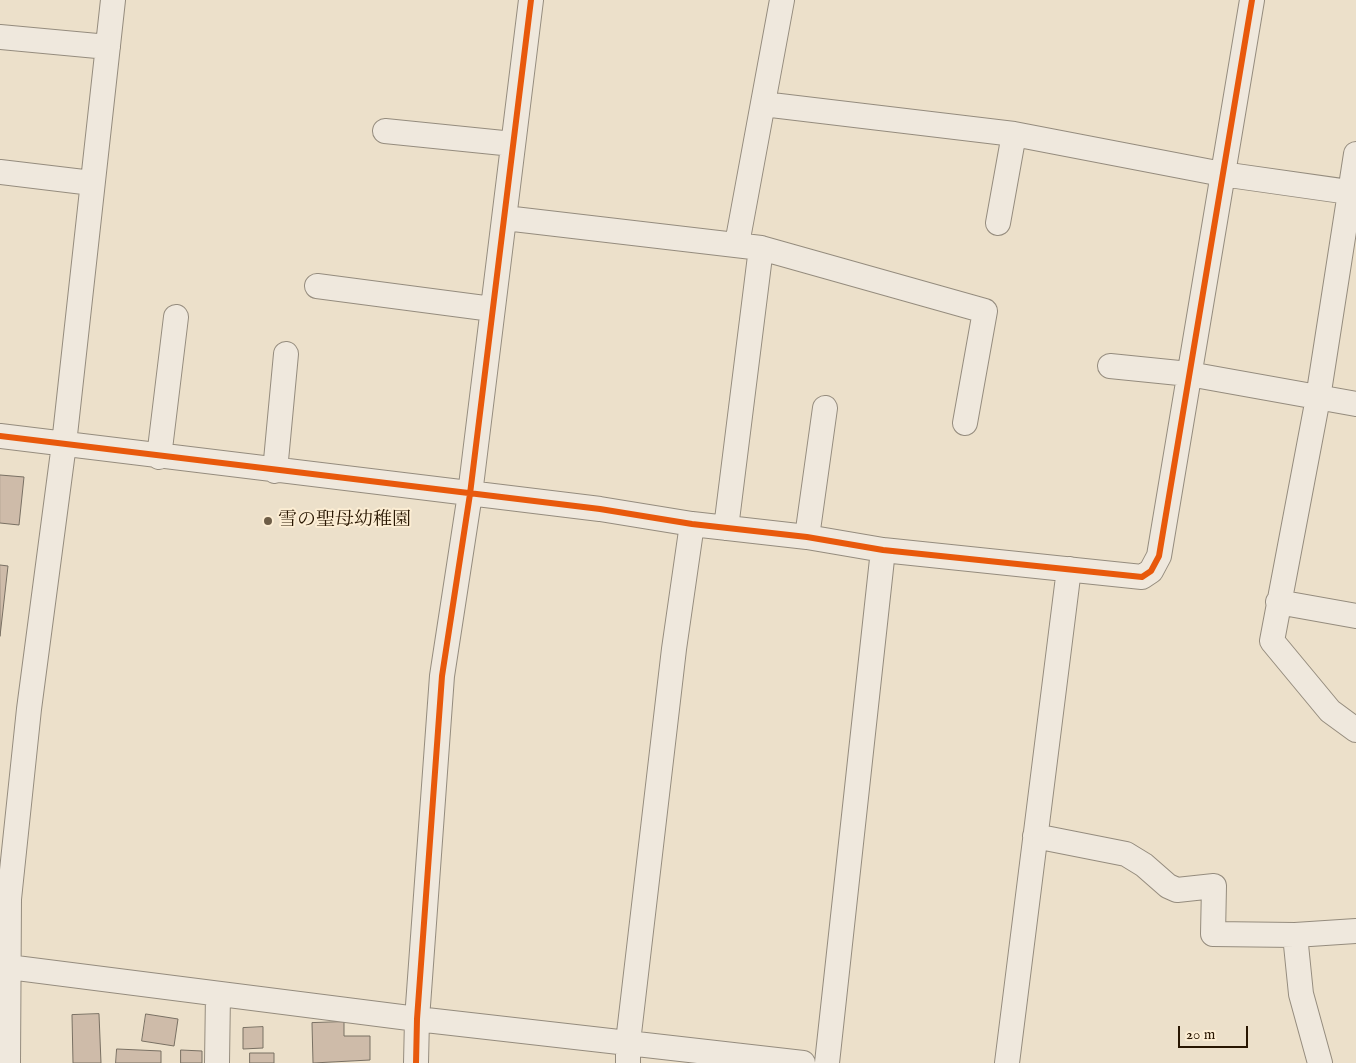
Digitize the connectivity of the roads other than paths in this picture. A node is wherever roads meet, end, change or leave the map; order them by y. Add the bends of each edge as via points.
1 (113, 0) edge
2 (531, 0) edge
3 (782, 0) edge
4 (1252, 0) edge
5 (0, 38) edge
6 (108, 47) junction
7 (762, 104) junction
8 (385, 131) dead end
9 (1014, 134) junction
10 (513, 144) junction
11 (1356, 154) edge
12 (0, 172) edge
13 (1222, 174) junction
14 (92, 183) junction
15 (1353, 193) edge
16 (505, 218) junction
17 (998, 223) dead end
18 (737, 244) junction
19 (761, 248) junction
20 (317, 286) dead end
21 (492, 310) junction
22 (176, 317) dead end
23 (286, 354) dead end
24 (1110, 366) dead end
25 (1189, 374) junction
26 (1318, 398) junction
27 (1356, 404) edge
28 (826, 408) dead end
29 (965, 423) dead end
30 (0, 436) edge
31 (64, 444) junction
32 (159, 457) junction
33 (275, 471) junction
34 (470, 494) junction
35 (692, 524) junction
36 (726, 528) junction
37 (807, 537) junction
38 (882, 550) junction
39 (1069, 569) junction
40 (1278, 602) junction
41 (1356, 616) edge
42 (1356, 730) edge
43 (1035, 836) junction
44 (1356, 931) edge
45 (1294, 935) junction
46 (5, 966) edge
47 (218, 994) junction
48 (417, 1019) junction
49 (628, 1052) edge
50 (8, 1063) edge
51 (217, 1063) edge
52 (416, 1063) edge
53 (802, 1063) edge
54 (827, 1063) edge
55 (1007, 1063) edge
56 (1320, 1063) edge

1 - 6 street
2 - 10 street
3 - 7 street
4 - 13 street
5 - 6 street
6 - 14 street
7 - 9 street
7 - 18 street
8 - 10 street
9 - 13 street
9 - 17 street
10 - 16 street
11 - 15 street
12 - 14 street
13 - 15 street
13 - 25 street
14 - 31 street
15 - 26 street
16 - 18 street
16 - 21 street
18 - 19 street
19 - 29 street via 985,311
19 - 36 street
20 - 21 street
21 - 34 street
22 - 32 street
23 - 33 street
24 - 25 street
25 - 26 street
25 - 39 street via 1159,556 1151,571 1142,577
26 - 27 street
26 - 40 street
28 - 37 street
30 - 31 street
31 - 32 street
31 - 46 street via 28,719
32 - 33 street
33 - 34 street
34 - 35 street via 600,509
34 - 48 street via 442,676
35 - 36 street
35 - 49 street via 674,648
36 - 37 street
37 - 38 street
38 - 39 street
38 - 54 street
39 - 43 street
40 - 41 street
40 - 42 street via 1272,642 1330,711
43 - 45 street via 1126,854 1177,890 1214,886 1213,934
43 - 55 street
44 - 45 street
45 - 56 street via 1301,994
46 - 47 street
46 - 50 street
47 - 48 street
47 - 51 street
48 - 49 street
48 - 52 street
49 - 53 street

